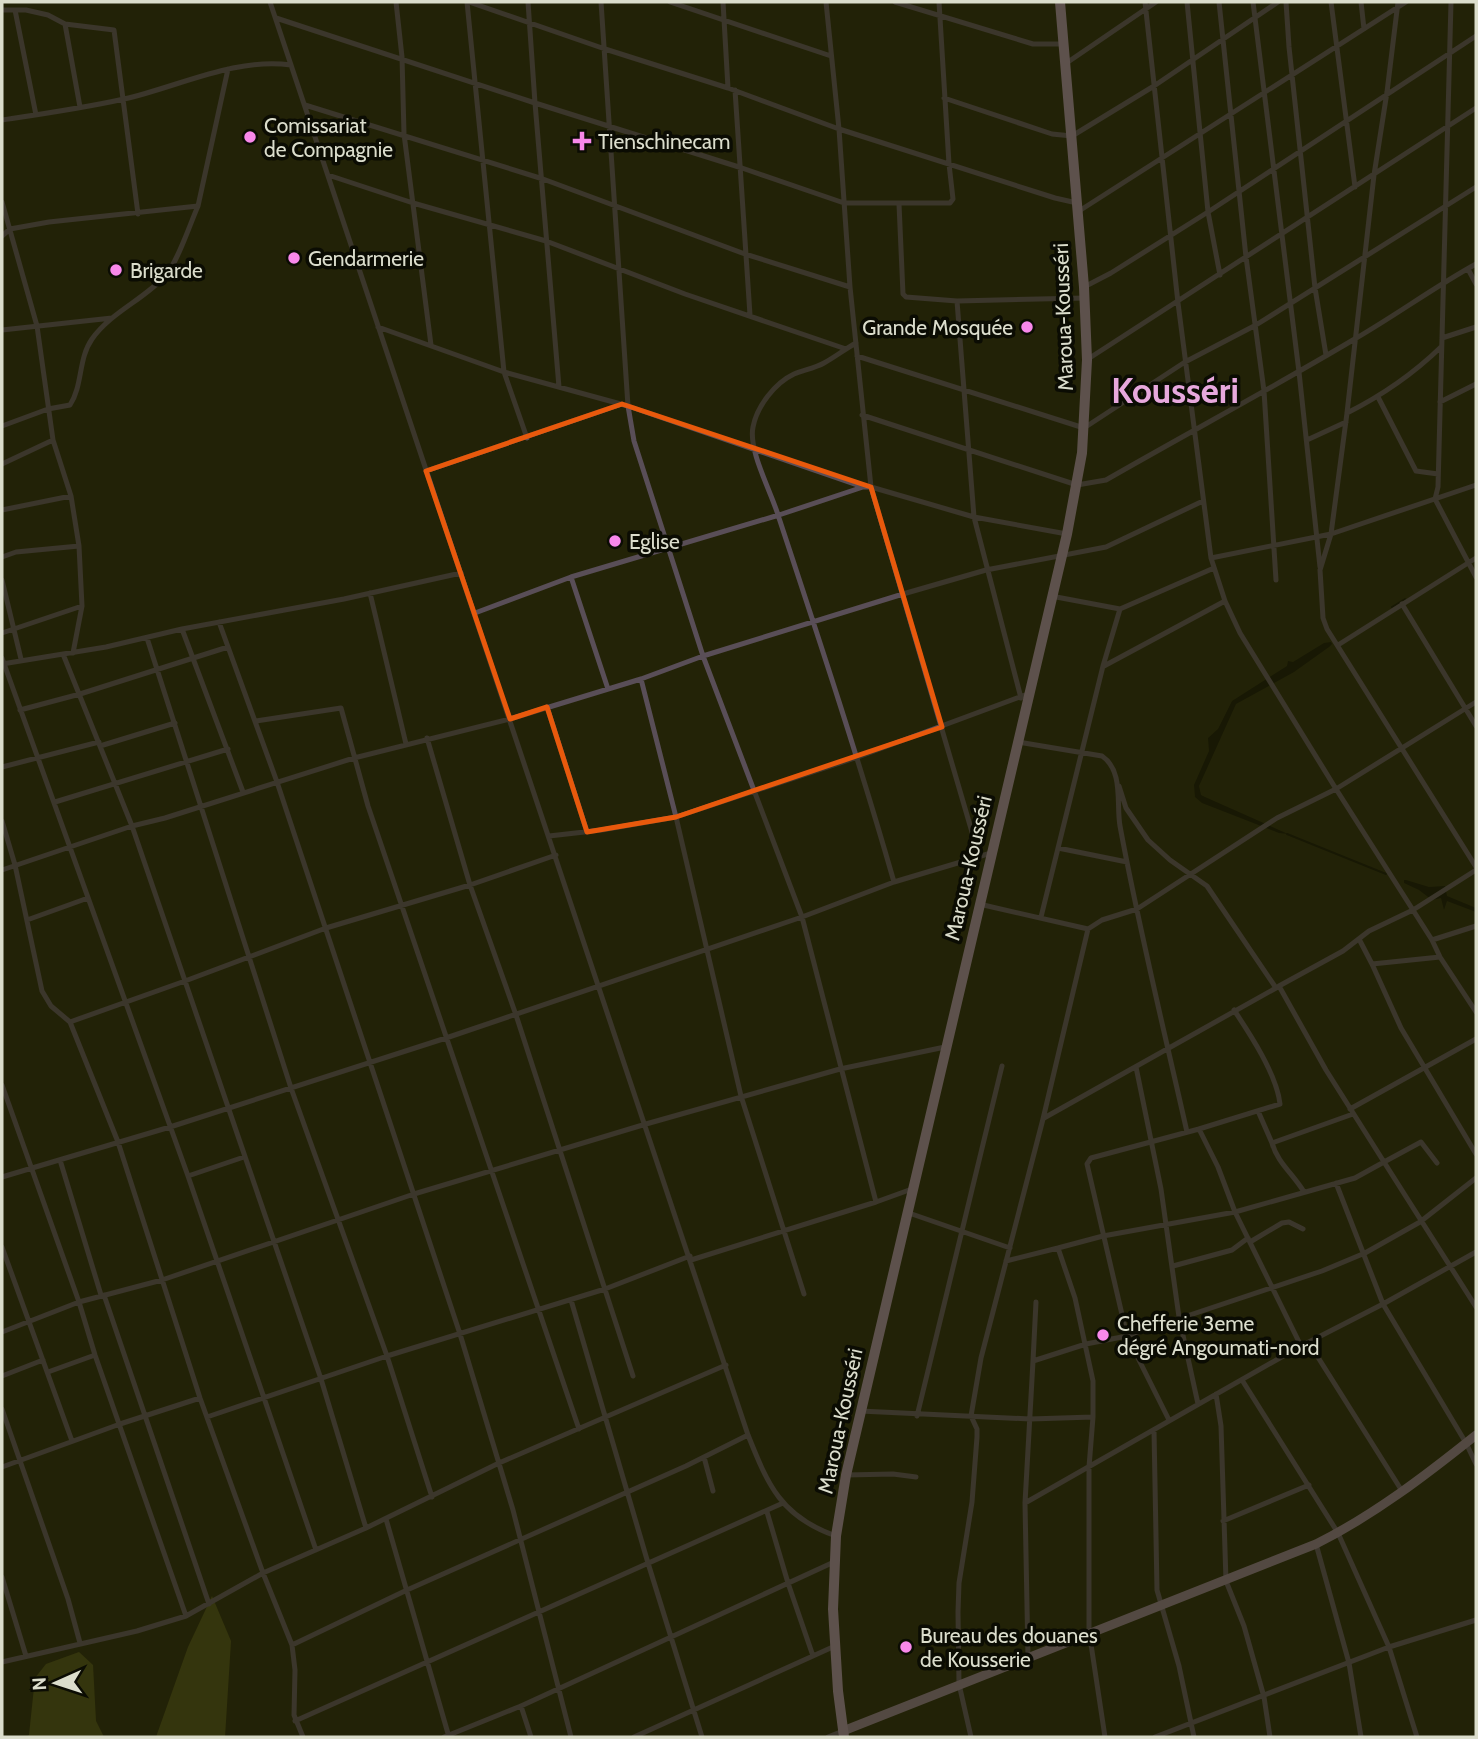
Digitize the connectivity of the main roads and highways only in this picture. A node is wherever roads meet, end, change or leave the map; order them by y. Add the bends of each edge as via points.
1 (1060, 2) edge
2 (1476, 1435) edge
3 (844, 1734) edge

1 - 3 highway, Maroua-Kousséri via 1085,293 1087,360 1077,485 846,1475 834,1562 835,1646
2 - 3 main road via 1402,1491 1315,1544

